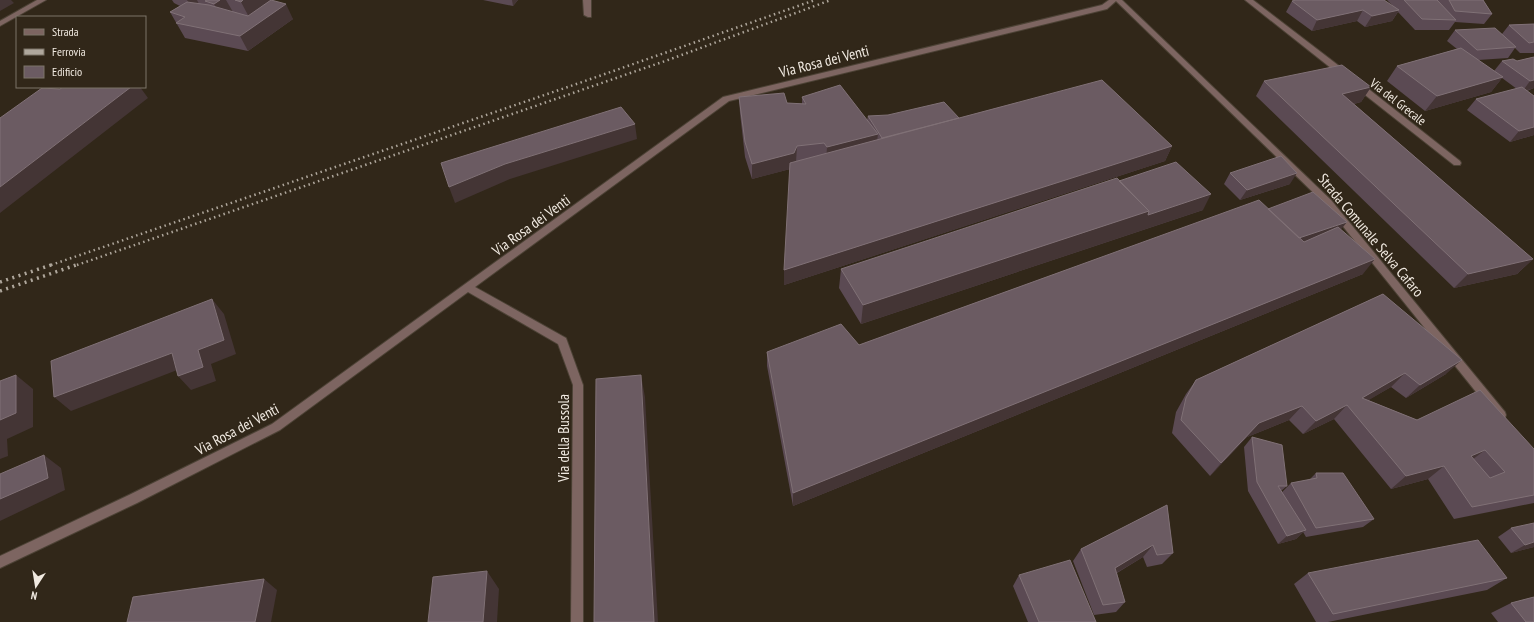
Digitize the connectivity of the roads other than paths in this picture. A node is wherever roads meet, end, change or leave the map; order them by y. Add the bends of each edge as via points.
1 (42, 0) edge
2 (587, 0) edge
3 (1113, 0) edge
4 (1118, 0) edge
5 (1249, 0) edge
6 (588, 15) dead end
7 (0, 24) edge
8 (1457, 163) dead end
9 (469, 288) junction
10 (1510, 425) edge
11 (0, 562) edge
12 (577, 622) edge

1 - 7 street
2 - 6 street
3 - 9 street, Via Rosa dei Venti via 1104,7 1069,16 726,99
4 - 10 street, Strada Comunale Selva Cafaro via 1328,202
5 - 8 street, Via del Grecale
9 - 11 street, Via Rosa dei Venti via 276,427 134,499
9 - 12 street, Via della Bussola via 562,341 578,385

